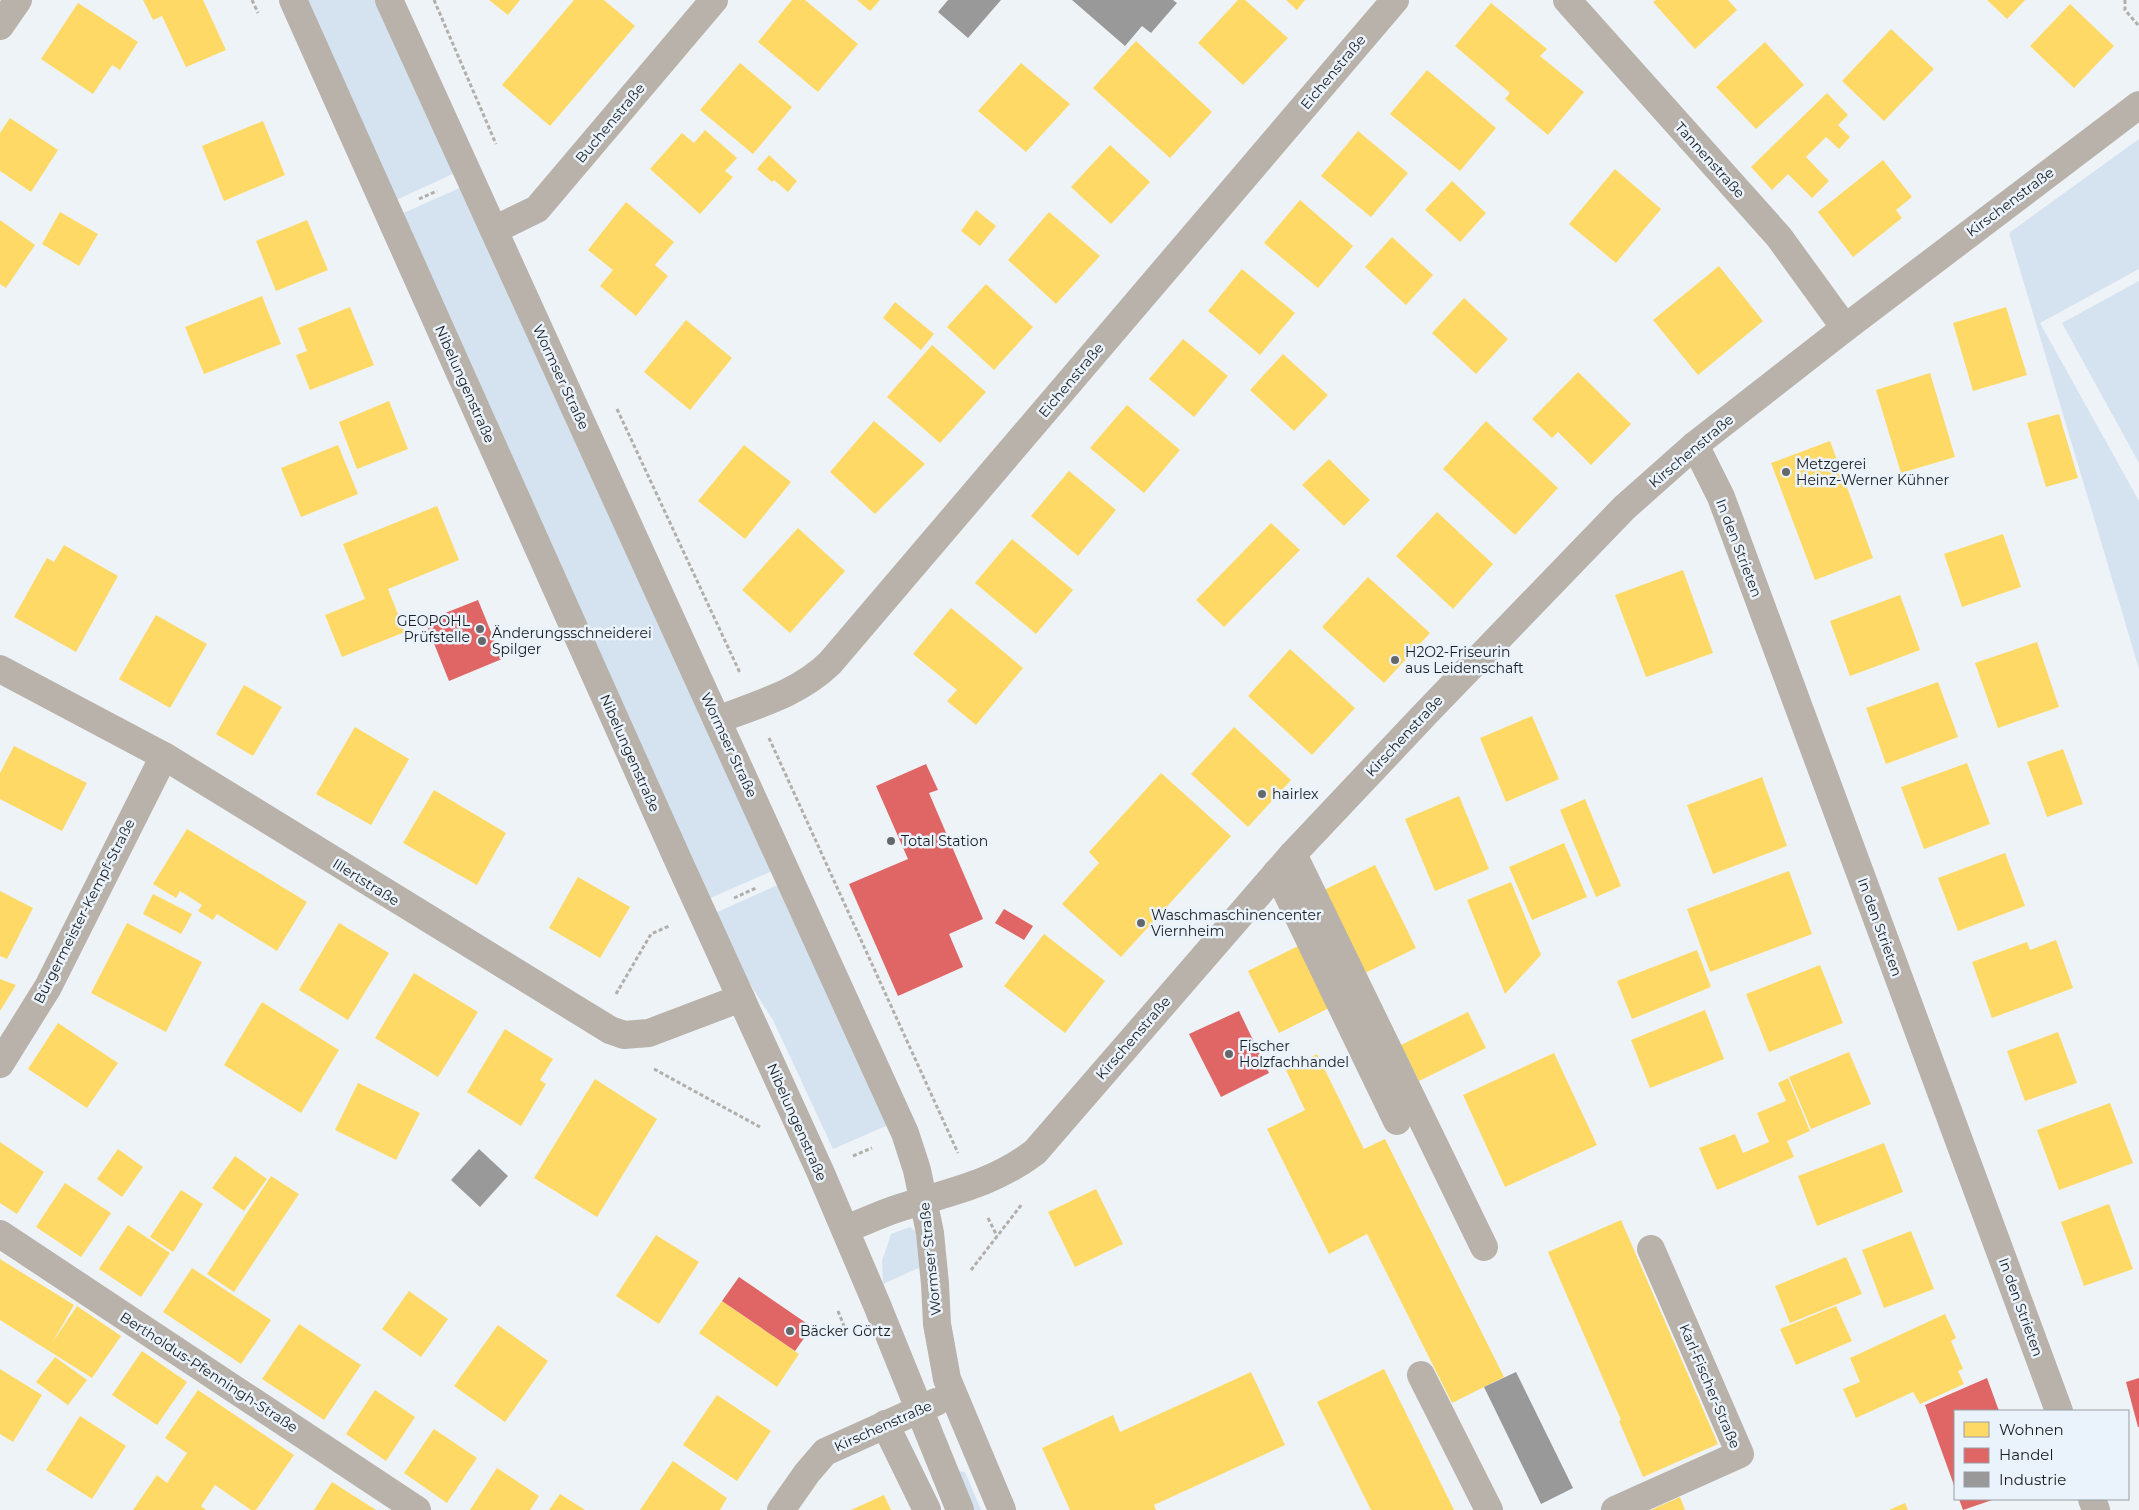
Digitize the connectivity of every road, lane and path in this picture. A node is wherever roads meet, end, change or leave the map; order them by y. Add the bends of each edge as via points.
1 (18, 0) edge
2 (293, 0) edge
3 (390, 0) edge
4 (434, 0) edge
5 (714, 0) edge
6 (1395, 0) edge
7 (1567, 0) edge
8 (2125, 0) edge
9 (0, 26) edge
10 (2139, 26) edge
11 (2139, 104) edge
12 (470, 177) junction
13 (388, 212) junction
14 (494, 230) junction
15 (1845, 328) junction
16 (614, 401) dead end
17 (1695, 446) junction
18 (0, 669) edge
19 (754, 705) junction
20 (717, 720) junction
21 (164, 756) junction
22 (1285, 863) junction
23 (788, 874) junction
24 (702, 911) junction
25 (741, 998) junction
26 (598, 1024) junction
27 (624, 1036) junction
28 (0, 1064) edge
29 (1397, 1121) dead end
30 (761, 1127) dead end
31 (874, 1147) dead end
32 (1034, 1152) junction
33 (959, 1156) dead end
34 (850, 1158) dead end
35 (924, 1202) junction
36 (845, 1229) junction
37 (0, 1234) edge
38 (1484, 1247) dead end
39 (1651, 1249) dead end
40 (970, 1270) dead end
41 (1421, 1376) dead end
42 (953, 1394) junction
43 (920, 1409) junction
44 (2059, 1410) edge
45 (885, 1424) junction
46 (417, 1510) edge
47 (781, 1510) edge
48 (927, 1510) edge
49 (960, 1510) edge
50 (1002, 1510) edge
51 (1489, 1510) edge
52 (1615, 1510) edge

1 - 9 street
2 - 13 street, Nibelungenstraße
3 - 12 street, Wormser Straße
4 - 12 path via 504,162
5 - 14 street, Buchenstraße via 537,208
6 - 19 street, Eichenstraße via 830,663 793,691
7 - 15 street, Tannenstraße via 1779,237
8 - 10 path via 2125,10
11 - 15 street, Kirschenstraße
12 - 13 path
12 - 14 street, Wormser Straße
13 - 24 street, Nibelungenstraße
14 - 20 street, Wormser Straße
15 - 17 street, Kirschenstraße
16 - 19 path
17 - 22 street, Kirschenstraße via 1624,508
17 - 44 street, In den Strieten via 1721,497
18 - 21 street, Illertstraße
19 - 20 street, Eichenstraße
19 - 33 path
20 - 23 street, Wormser Straße
21 - 26 street, Illertstraße
21 - 28 street, Bürgermeister-Kempf-Straße via 48,986
22 - 29 street
22 - 32 street, Kirschenstraße
22 - 38 street
23 - 24 path
23 - 35 street, Wormser Straße via 905,1133
24 - 25 street, Nibelungenstraße
24 - 26 path via 651,934
25 - 27 street via 649,1033
25 - 36 street, Nibelungenstraße
26 - 27 street, Illertstraße
27 - 30 path via 645,1064
31 - 34 path
32 - 35 street, Kirschenstraße via 995,1177
32 - 40 path via 1026,1198
35 - 36 street, Kirschenstraße
35 - 42 street, Wormser Straße via 942,1358
36 - 43 street, Nibelungenstraße
37 - 46 street, Bertholdus-Pfenningh-Straße
39 - 52 street, Karl-Fischer-Straße via 1740,1454
41 - 51 street
42 - 43 street, Kirschenstraße
42 - 50 street, Wormser Straße
43 - 45 street, Kirschenstraße
43 - 49 street, Nibelungenstraße
45 - 47 street, Kirschenstraße via 824,1452
45 - 48 street

